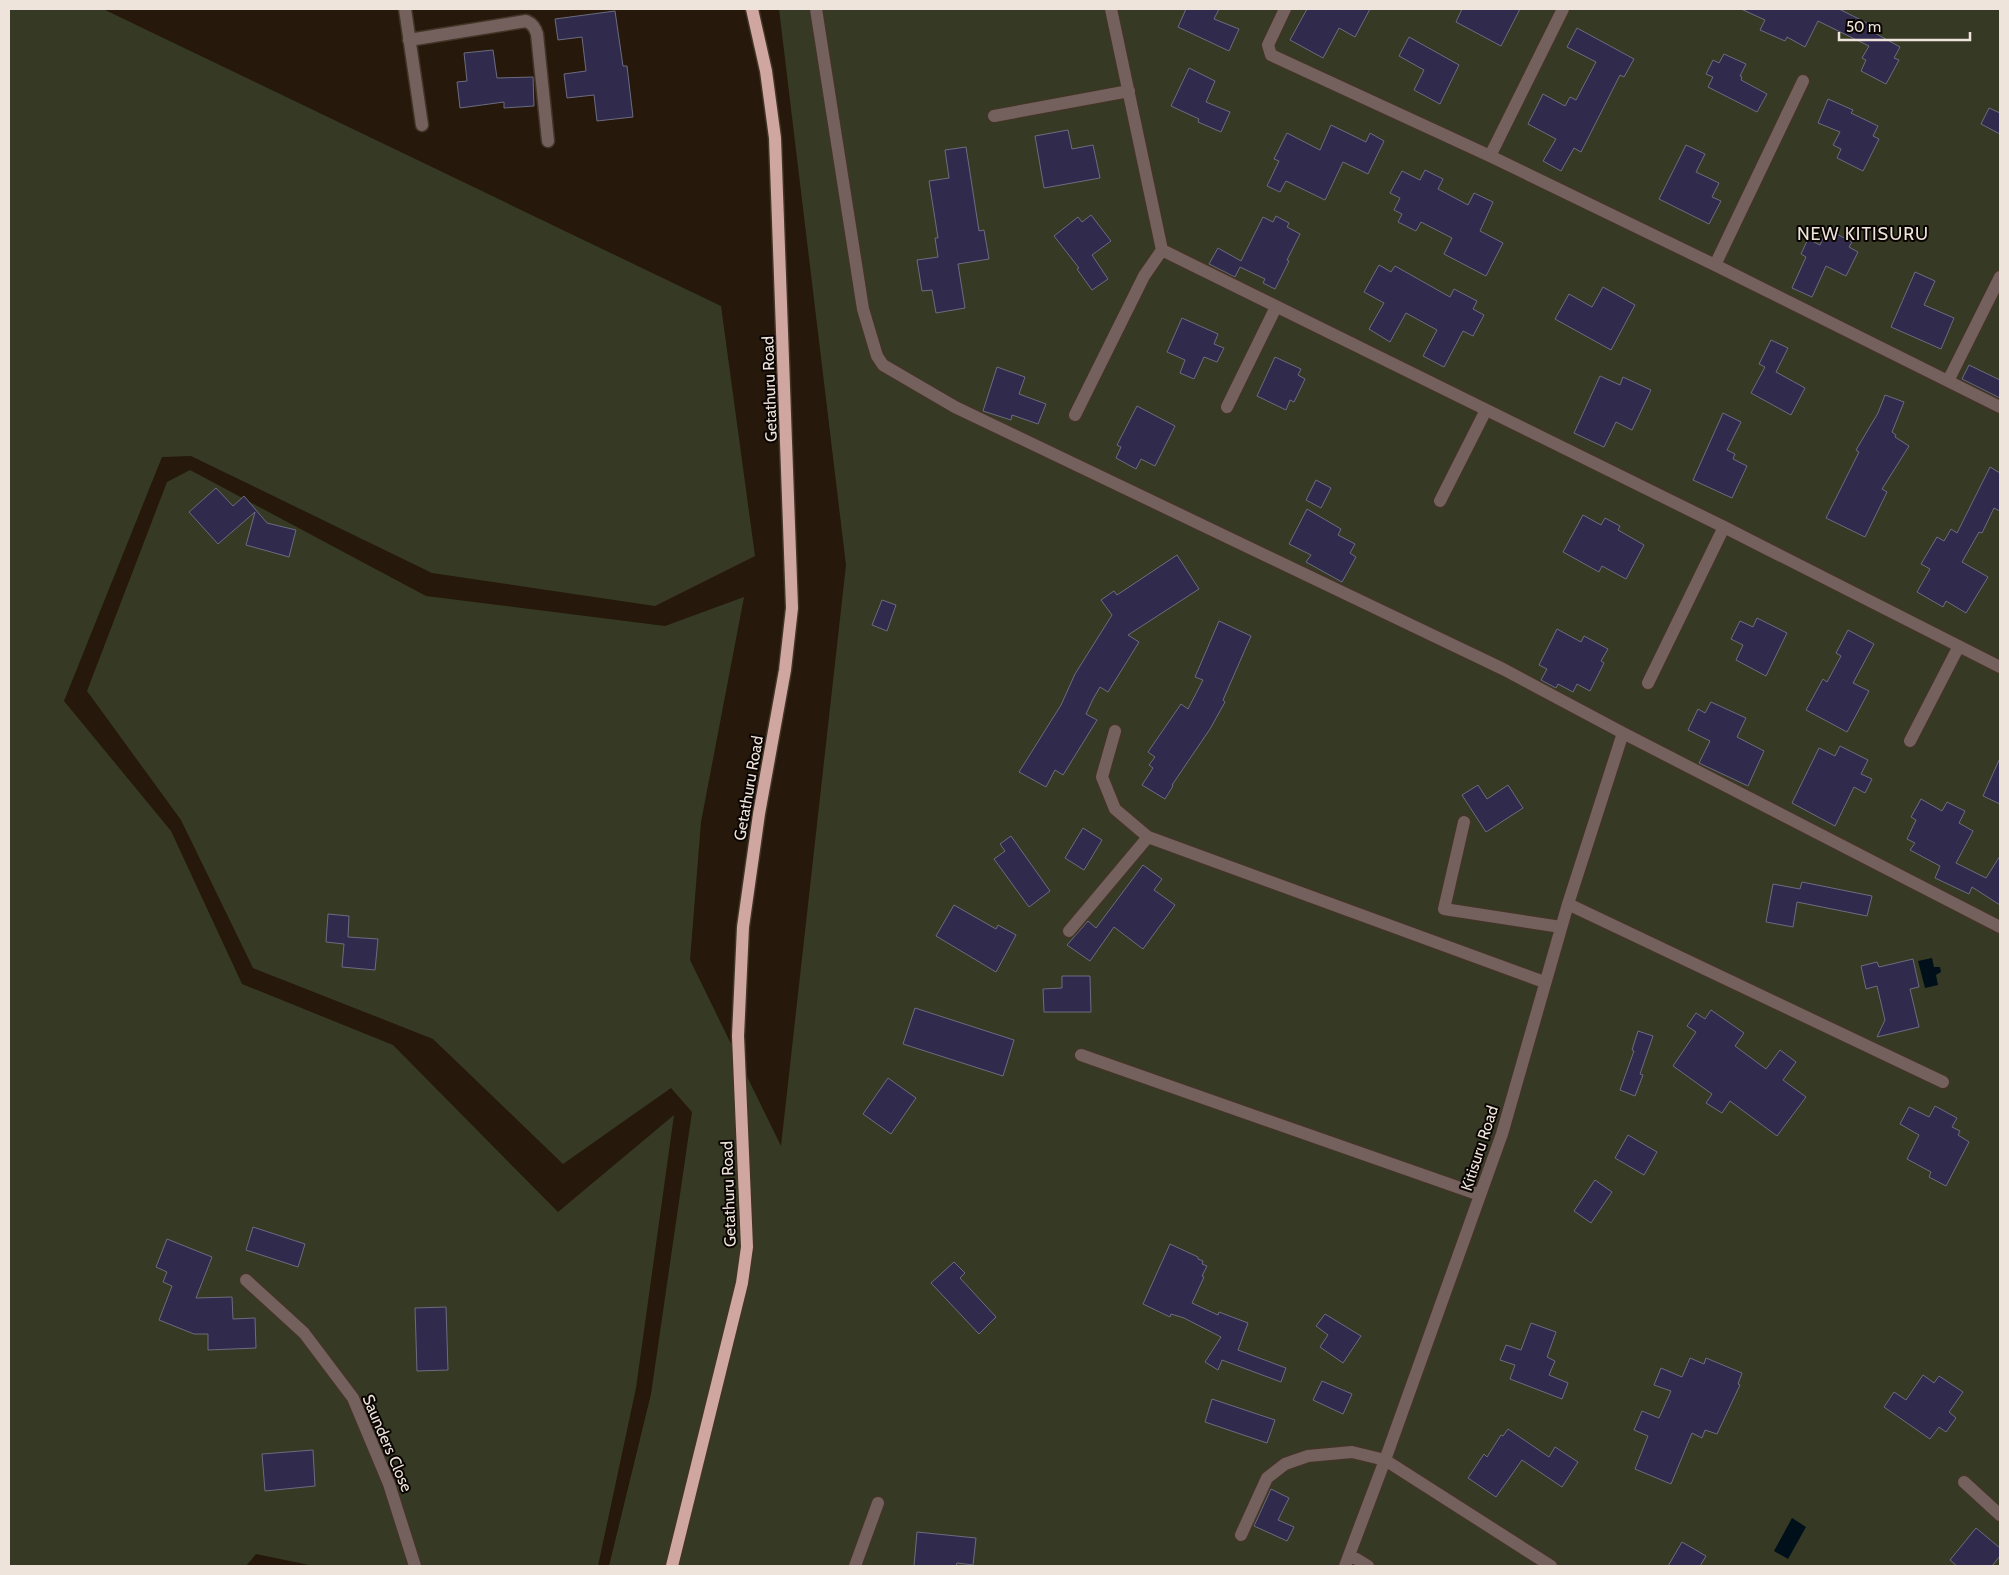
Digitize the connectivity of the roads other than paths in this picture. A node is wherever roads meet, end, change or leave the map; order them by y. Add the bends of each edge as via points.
1 (405, 9) edge
2 (752, 9) edge
3 (816, 9) edge
4 (1111, 9) edge
5 (1285, 9) edge
6 (1563, 9) edge
7 (409, 40) junction
8 (1803, 81) dead end
9 (1129, 91) junction
10 (994, 116) dead end
11 (422, 125) dead end
12 (548, 141) dead end
13 (1490, 156) junction
14 (1162, 250) junction
15 (1715, 265) junction
16 (2000, 277) edge
17 (1276, 307) junction
18 (1948, 381) junction
19 (1227, 407) dead end
20 (2000, 407) edge
21 (1486, 410) junction
22 (1074, 415) dead end
23 (1440, 501) dead end
24 (1724, 527) junction
25 (1959, 646) junction
26 (2000, 667) edge
27 (1648, 683) dead end
28 (1115, 731) dead end
29 (1623, 733) junction
30 (1910, 741) dead end
31 (1464, 822) dead end
32 (1148, 836) junction
33 (1568, 904) junction
34 (1561, 927) junction
35 (2000, 927) edge
36 (1069, 931) dead end
37 (1544, 982) junction
38 (1082, 1055) dead end
39 (1943, 1082) dead end
40 (1480, 1195) junction
41 (246, 1280) dead end
42 (1385, 1460) junction
43 (1964, 1482) dead end
44 (878, 1503) dead end
45 (2000, 1515) edge
46 (1241, 1535) dead end
47 (1348, 1560) edge
48 (416, 1566) edge
49 (672, 1566) edge
50 (856, 1566) edge
51 (1368, 1566) edge
52 (1551, 1566) edge

1 - 7 street
2 - 49 main road, Getathuru Road via 766,71 775,138 792,608 743,927 738,1036 746,1256
3 - 29 street via 863,309 877,356 883,365 954,407 1381,610
4 - 9 street
5 - 13 street via 1268,45 1271,55
6 - 13 street
7 - 11 street
7 - 12 street via 529,22 537,34
8 - 15 street
9 - 10 street
9 - 14 street
13 - 15 street
14 - 17 street
14 - 22 street via 1144,276
15 - 18 street
16 - 18 street
17 - 19 street
17 - 21 street
18 - 20 street
21 - 23 street
21 - 24 street
24 - 25 street
24 - 27 street
25 - 26 street
25 - 30 street
28 - 32 street via 1102,777 1115,809
29 - 33 street, Kitisuru Road
29 - 35 street
31 - 34 street via 1444,909
32 - 36 street
32 - 37 street
33 - 34 street, Kitisuru Road
33 - 39 street
34 - 37 street, Kitisuru Road
37 - 40 street, Kitisuru Road via 1502,1134
38 - 40 street
40 - 42 street, Kitisuru Road
41 - 48 street, Saunders Close via 304,1333 353,1398 389,1484
42 - 46 street via 1352,1452 1308,1456 1285,1464 1267,1478
42 - 47 street, Kitisuru Road
42 - 52 street
43 - 45 street
44 - 50 street
47 - 51 street

